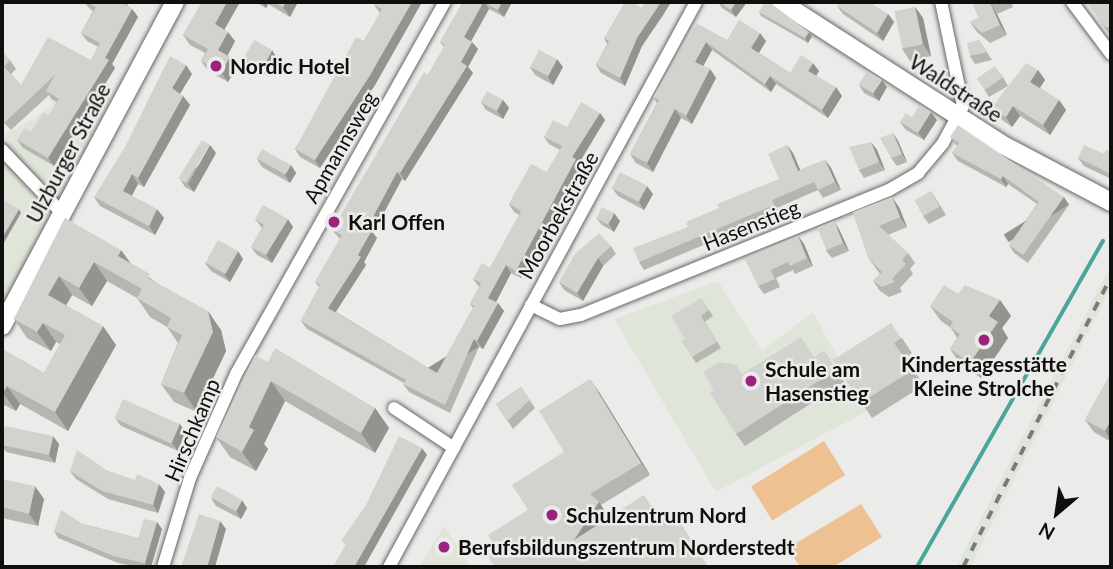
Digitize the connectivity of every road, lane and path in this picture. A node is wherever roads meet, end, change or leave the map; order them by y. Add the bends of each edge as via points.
1 (174, 2) edge
2 (445, 2) edge
3 (696, 2) edge
4 (781, 2) edge
5 (941, 2) edge
6 (1072, 2) edge
7 (1111, 54) edge
8 (959, 117) junction
9 (2, 150) edge
10 (1111, 202) edge
11 (62, 213) junction
12 (531, 305) junction
13 (269, 312) joint
14 (2, 326) edge
15 (394, 408) dead end
16 (454, 448) junction
17 (163, 567) edge
18 (389, 567) edge

1 - 11 street, Ulzburger Straße
2 - 13 street, Apmannsweg
3 - 12 street, Moorbekstraße
4 - 8 street, Waldstraße
5 - 8 street via 963,98
6 - 7 street
8 - 10 street, Waldstraße via 1026,159
8 - 12 street, Hasenstieg via 927,163 889,190 572,318 553,317
9 - 11 street
11 - 14 street, Ulzburger Straße
12 - 16 street, Moorbekstraße
13 - 17 street, Hirschkamp via 190,478
15 - 16 street
16 - 18 street, Moorbekstraße

